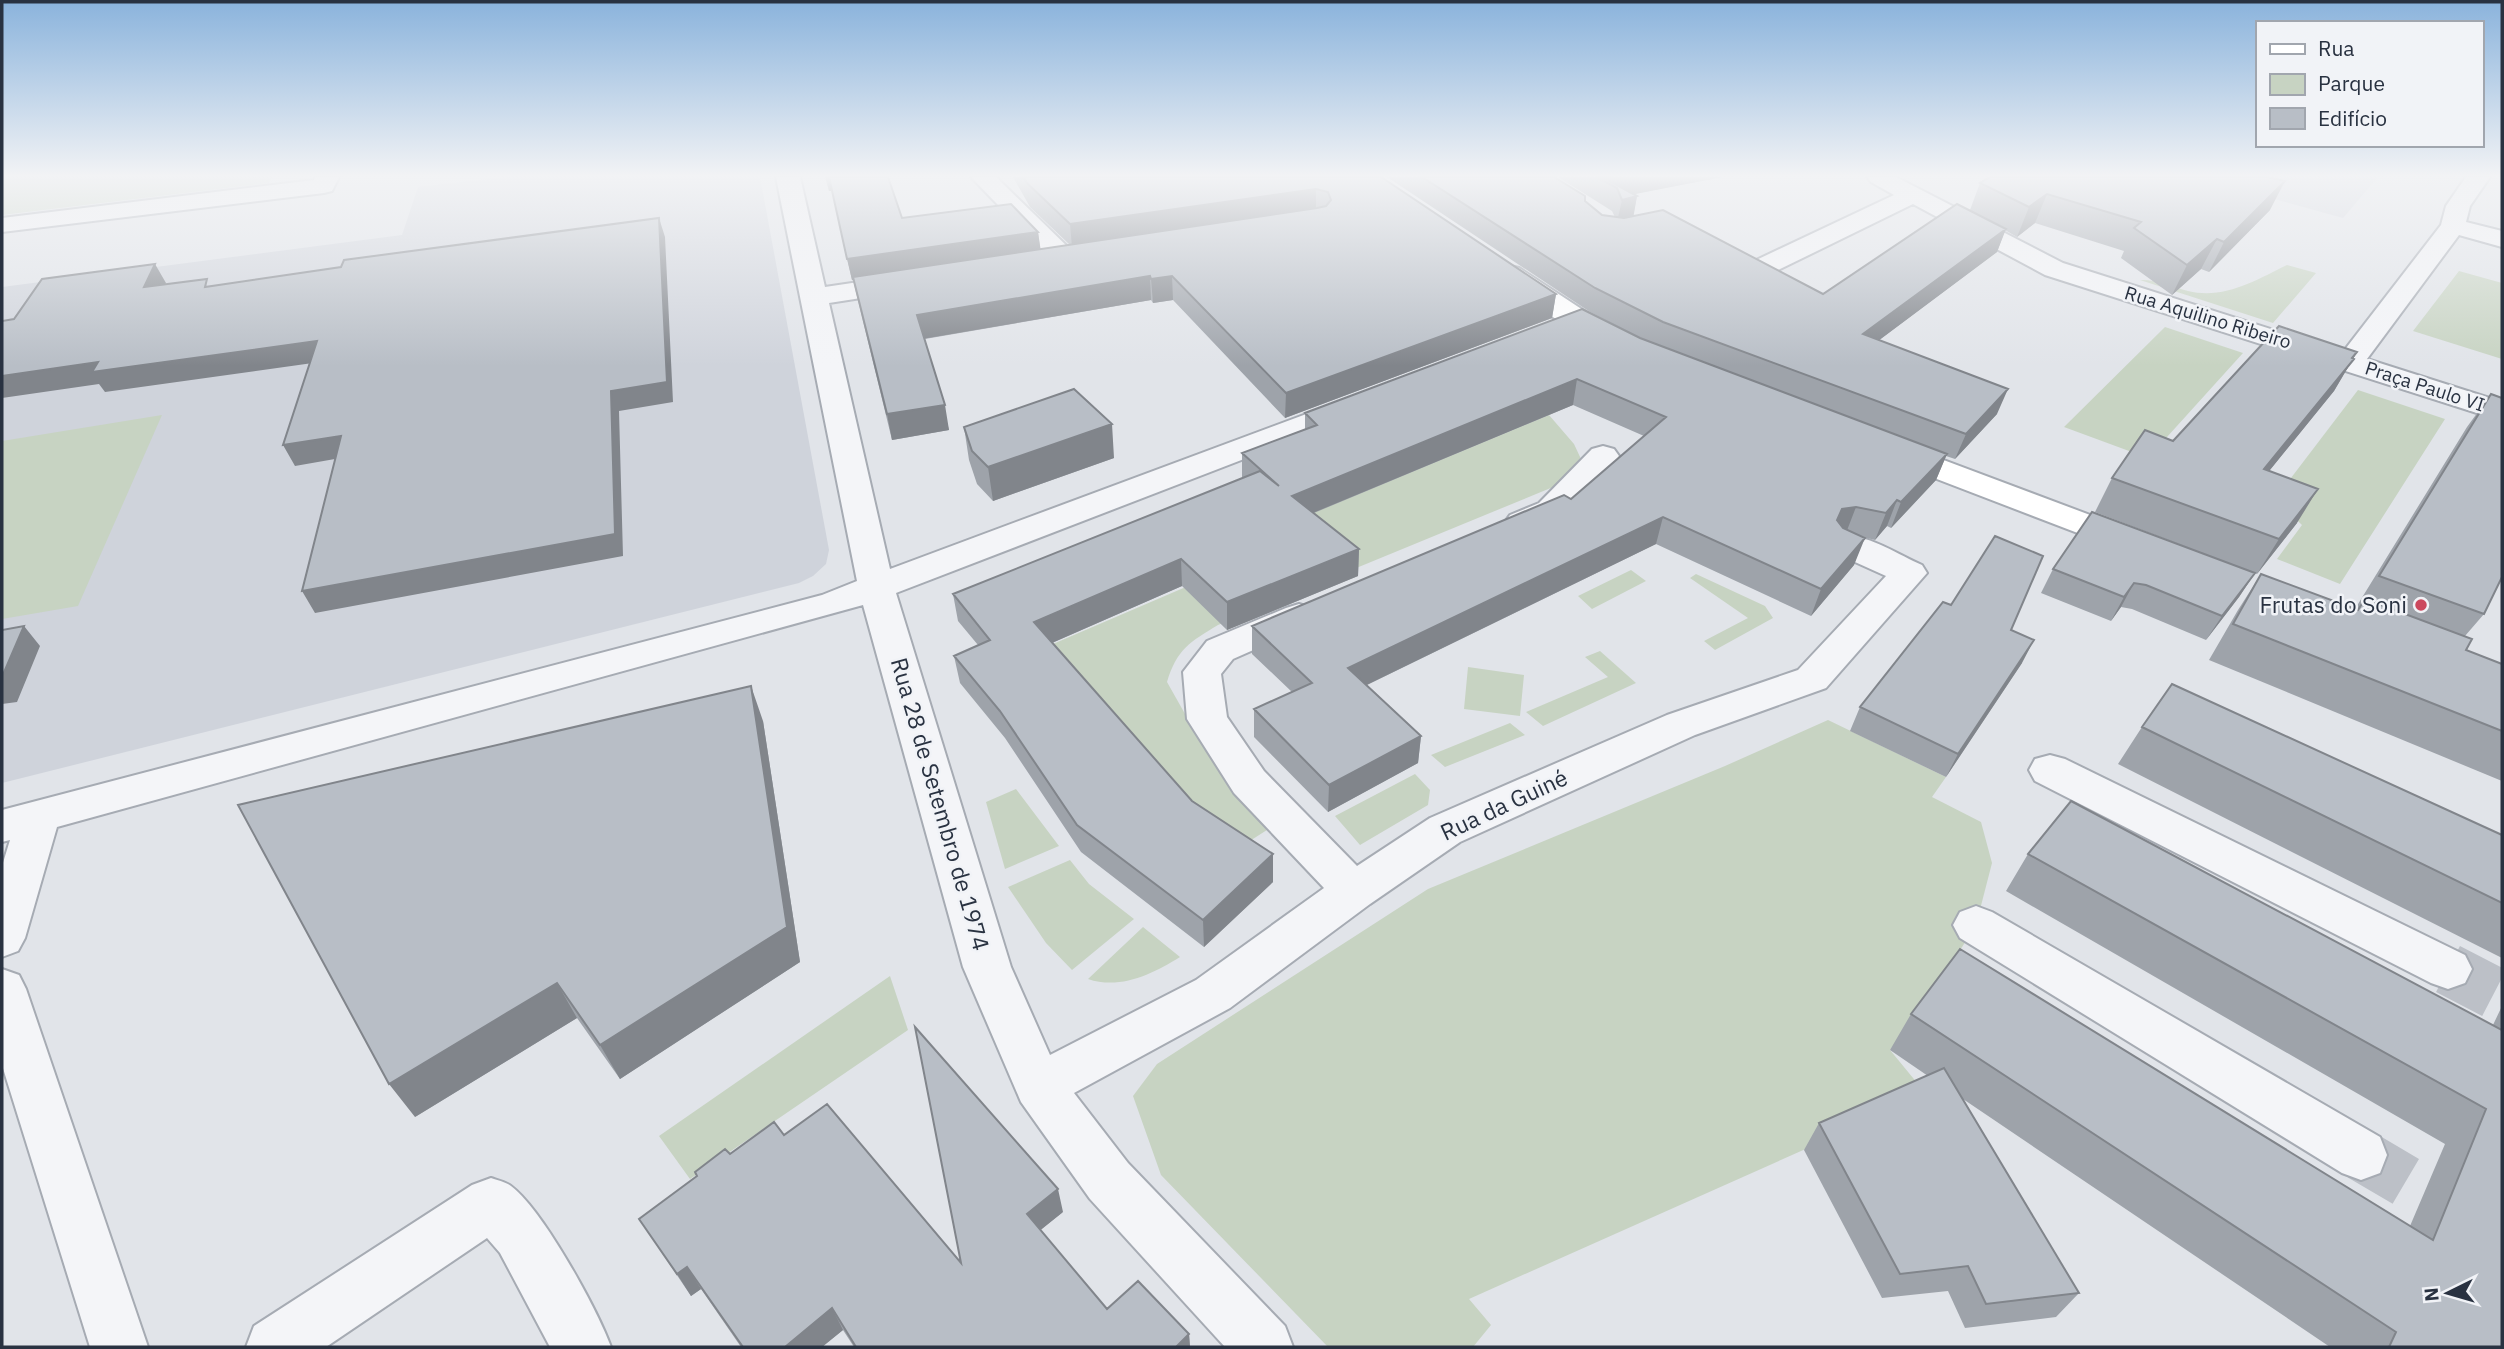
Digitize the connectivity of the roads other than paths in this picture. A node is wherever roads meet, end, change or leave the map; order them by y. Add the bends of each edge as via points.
1 (802, 240) edge
2 (1047, 240) edge
3 (1819, 240) edge
4 (1998, 240) edge
5 (2442, 240) edge
6 (1092, 255) edge
7 (1066, 259) junction
8 (1489, 260) edge
9 (1039, 263) edge
10 (1761, 268) edge
11 (933, 279) edge
12 (814, 296) junction
13 (1579, 320) junction
14 (1540, 335) edge
15 (1633, 348) edge
16 (2350, 362) junction
17 (1384, 394) edge
18 (2502, 412) edge
19 (1865, 440) edge
20 (1603, 456) dead end
21 (1488, 537) edge
22 (1847, 545) edge
23 (2163, 554) edge
24 (876, 587) junction
25 (1335, 601) edge
26 (2050, 770) dead end
27 (20, 822) edge
28 (1354, 891) junction
29 (1976, 925) dead end
30 (2, 938) edge
31 (2448, 969) tunnel mouth
32 (2, 989) edge
33 (1040, 1086) junction
34 (2361, 1155) tunnel mouth
35 (119, 1347) edge
36 (275, 1347) edge
37 (582, 1347) edge
38 (1264, 1347) edge

1 - 12 street, Rua 28 de Setembro de 1974
2 - 7 street
3 - 10 street
4 - 16 street, Rua Aquilino Ribeiro via 2054,269
5 - 16 street, Praça Paulo VI
6 - 7 street
7 - 9 street
8 - 13 street
11 - 12 street
12 - 24 street, Rua 28 de Setembro de 1974
13 - 14 street
13 - 15 street
16 - 18 street, Praça Paulo VI
17 - 24 street
19 - 23 street
20 - 21 street via 1551,510
22 - 28 street, Rua da Guiné via 1909,573 1812,679 1681,725 1445,830
24 - 27 street via 834,603
24 - 33 street, Rua 28 de Setembro de 1974 via 987,967
25 - 28 street via 1220,650 1202,672 1207,719 1249,782
26 - 31 street
27 - 30 street
28 - 33 street, Rua da Guiné via 1213,994
29 - 34 street
32 - 35 street
33 - 38 street, Rua 28 de Setembro de 1974 via 1109,1181
36 - 37 street via 491,1204 520,1234

